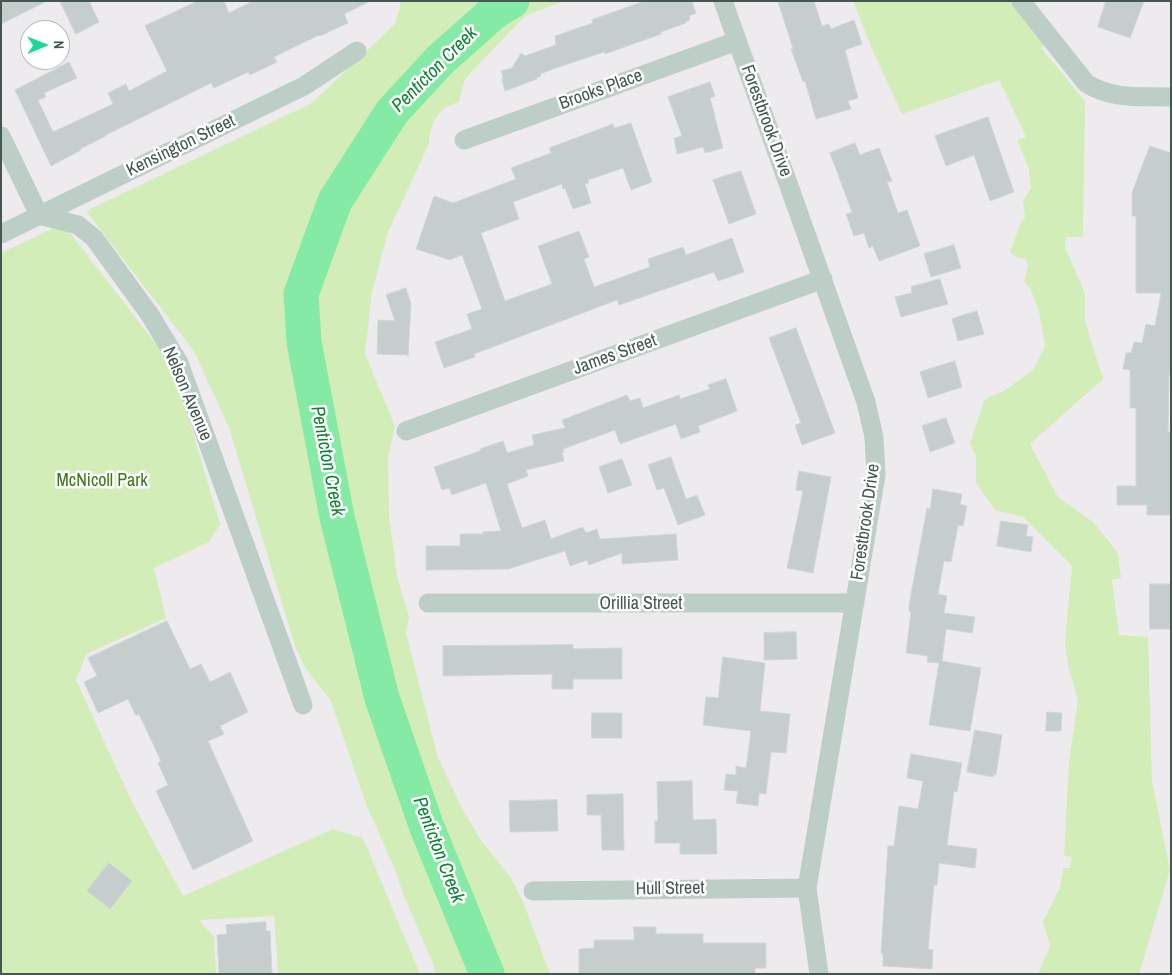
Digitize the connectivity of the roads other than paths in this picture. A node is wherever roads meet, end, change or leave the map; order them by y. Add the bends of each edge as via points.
1 (724, 1) edge
2 (1021, 1) edge
3 (738, 41) junction
4 (357, 51) dead end
5 (1171, 97) edge
6 (1, 136) edge
7 (464, 140) dead end
8 (39, 215) junction
9 (1, 234) edge
10 (823, 279) junction
11 (406, 431) dead end
12 (428, 603) dead end
13 (854, 603) junction
14 (303, 705) dead end
15 (807, 888) junction
16 (533, 891) dead end
17 (819, 974) edge

1 - 3 street, Forestbrook Drive
2 - 5 street via 1086,83 1109,94
3 - 7 street, Brooks Place
3 - 10 street, Forestbrook Drive
4 - 8 street, Kensington Street via 304,86
6 - 8 street
8 - 9 street, Kensington Street
8 - 14 street, Nelson Avenue via 78,225 94,238 150,315 179,363
10 - 11 street, James Street
10 - 13 street, Forestbrook Drive via 866,402 876,450 876,474
12 - 13 street, Orillia Street
13 - 15 street, Forestbrook Drive
15 - 16 street, Hull Street
15 - 17 street, Forestbrook Drive

